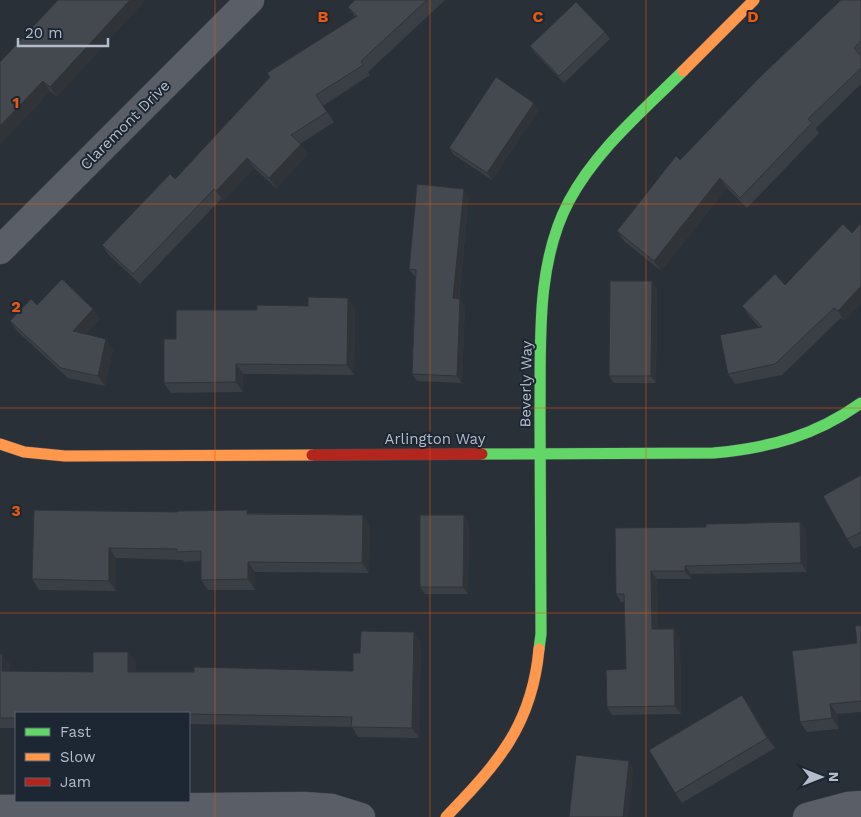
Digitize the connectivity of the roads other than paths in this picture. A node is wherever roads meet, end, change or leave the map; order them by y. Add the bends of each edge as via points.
1 (250, 0) edge
2 (754, 0) edge
3 (0, 250) edge
4 (861, 403) edge
5 (0, 444) edge
6 (541, 454) junction
7 (861, 805) edge
8 (0, 809) edge
9 (361, 817) edge
10 (446, 817) edge
11 (807, 817) edge

1 - 3 street, Claremont Drive
2 - 6 street, Beverly Way via 590,166 562,214 546,268 543,298
4 - 6 street, Arlington Way via 830,424 803,436 743,451 713,454
5 - 6 street, Arlington Way via 38,455 65,456
6 - 10 street, Beverly Way via 541,634 540,662 534,689 514,739 498,762
7 - 11 street
8 - 9 street via 304,806 332,808

